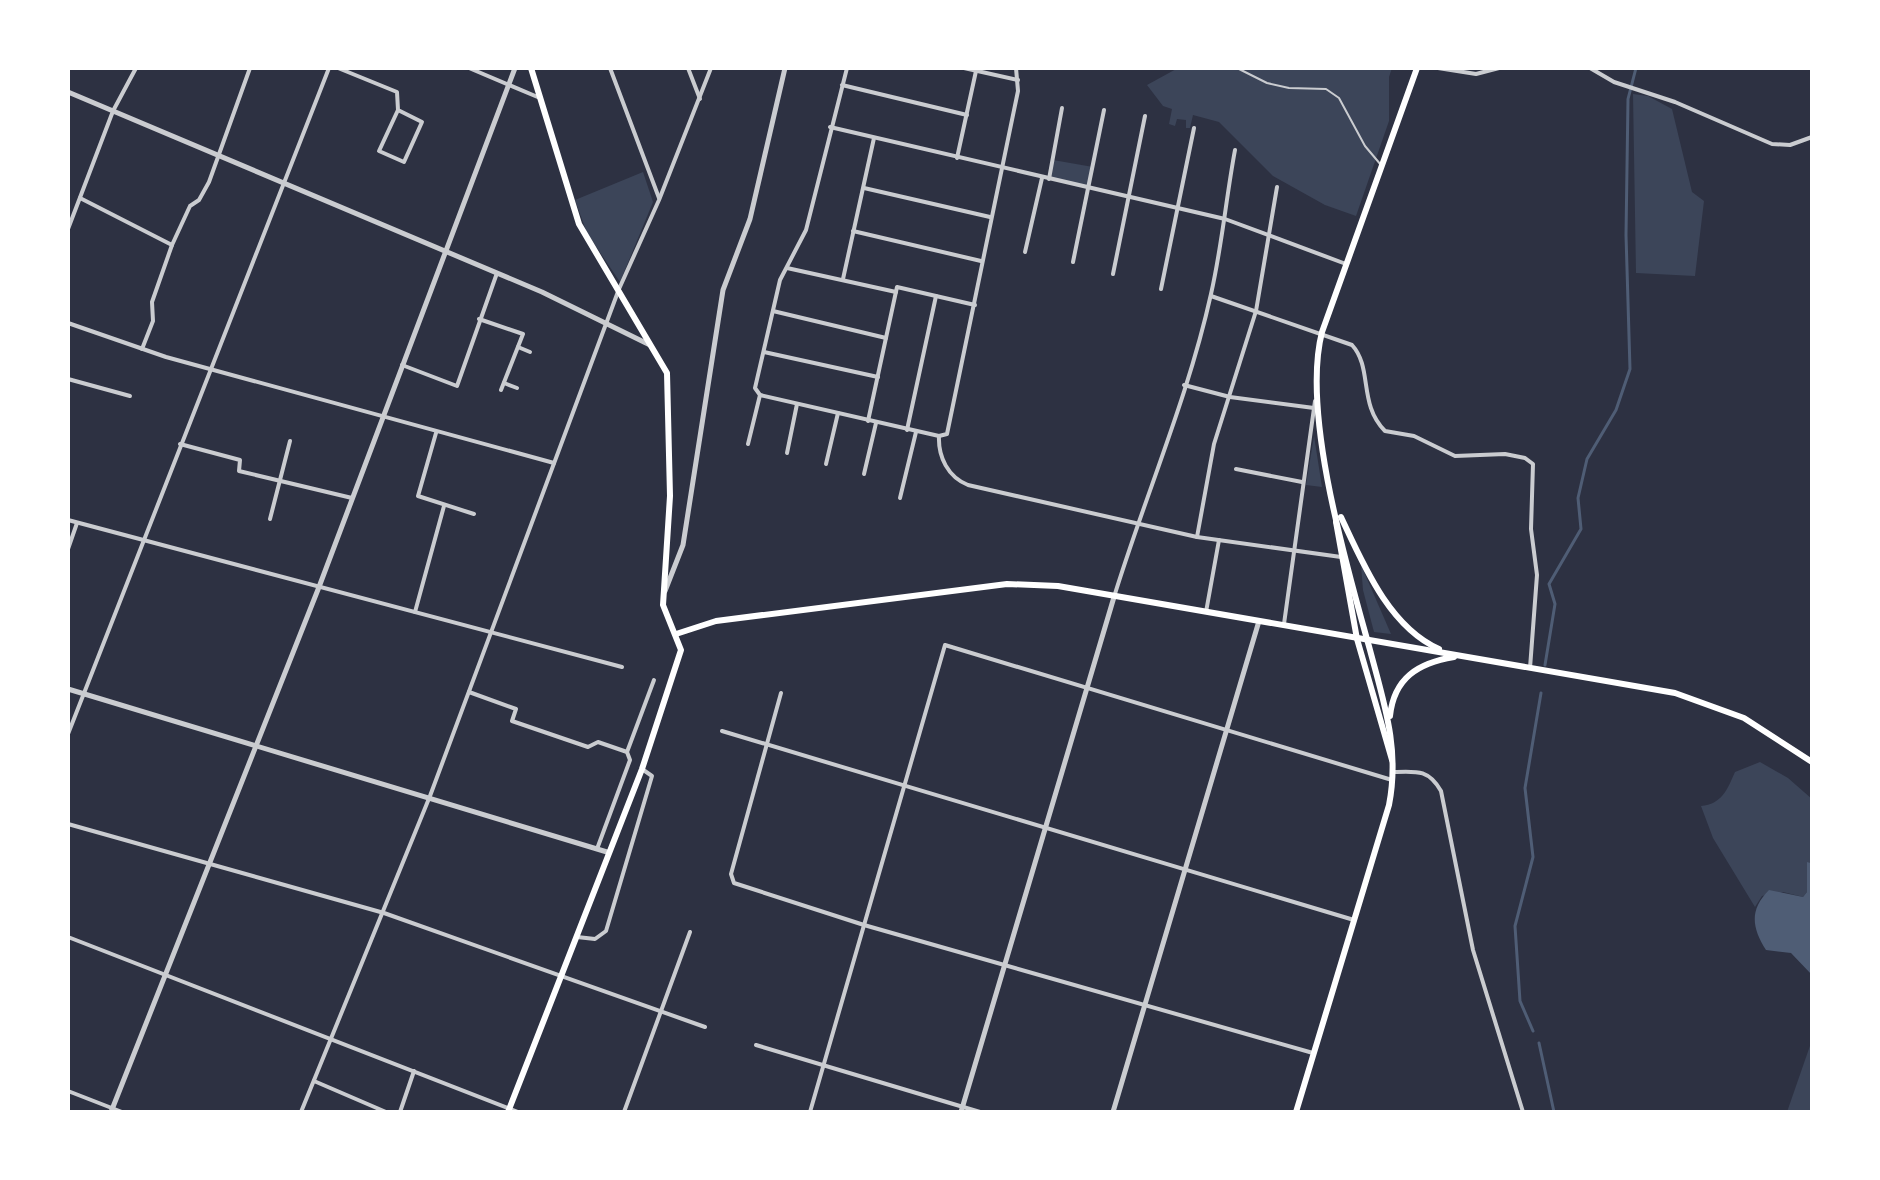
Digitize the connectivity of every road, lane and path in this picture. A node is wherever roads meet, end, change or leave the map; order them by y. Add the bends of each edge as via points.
1 (136, 68) edge
2 (329, 68) edge
3 (338, 68) edge
4 (469, 68) edge
5 (515, 68) edge
6 (531, 68) edge
7 (610, 68) edge
8 (688, 68) edge
9 (711, 68) edge
10 (785, 68) edge
11 (847, 68) edge
12 (964, 68) edge
13 (1016, 68) edge
14 (1237, 68) edge
15 (1417, 68) edge
16 (1438, 68) edge
17 (1499, 68) edge
18 (1590, 68) edge
19 (248, 69) edge
20 (976, 71) junction
21 (1018, 80) junction
22 (508, 85) junction
23 (842, 85) junction
24 (68, 92) edge
25 (540, 98) junction
26 (700, 99) junction
27 (1062, 108) dead end
28 (398, 110) junction
29 (1104, 110) dead end
30 (113, 111) junction
31 (967, 115) junction
32 (1145, 116) dead end
33 (830, 127) junction
34 (1194, 128) dead end
35 (1812, 137) edge
36 (874, 138) junction
37 (1235, 150) dead end
38 (219, 156) junction
39 (957, 158) junction
40 (1382, 165) junction
41 (1002, 168) junction
42 (1042, 178) junction
43 (1049, 179) junction
44 (284, 182) junction
45 (1277, 187) dead end
46 (864, 188) junction
47 (1090, 188) junction
48 (1129, 197) junction
49 (80, 198) junction
50 (659, 200) junction
51 (1178, 208) junction
52 (991, 217) junction
53 (1225, 219) junction
54 (68, 229) edge
55 (853, 231) junction
56 (1270, 237) junction
57 (172, 245) junction
58 (444, 250) junction
59 (1025, 252) dead end
60 (981, 261) junction
61 (1073, 262) dead end
62 (1346, 264) junction
63 (787, 268) junction
64 (497, 273) junction
65 (1113, 274) dead end
66 (843, 279) junction
67 (619, 289) junction
68 (1161, 289) dead end
69 (896, 290) junction
70 (936, 296) junction
71 (1211, 296) junction
72 (975, 305) junction
73 (773, 311) junction
74 (1256, 311) junction
75 (479, 319) junction
76 (68, 323) edge
77 (607, 323) junction
78 (1322, 332) junction
79 (886, 338) junction
80 (653, 346) junction
81 (518, 347) junction
82 (142, 350) junction
83 (530, 352) dead end
84 (764, 352) junction
85 (402, 365) junction
86 (209, 369) junction
87 (878, 377) junction
88 (68, 379) edge
89 (504, 383) junction
90 (1184, 385) junction
91 (517, 388) dead end
92 (501, 390) dead end
93 (760, 395) junction
94 (130, 396) dead end
95 (1230, 397) junction
96 (797, 404) junction
97 (1314, 405) junction
98 (838, 413) junction
99 (382, 418) junction
100 (868, 421) junction
101 (876, 423) junction
102 (907, 430) junction
103 (436, 432) junction
104 (916, 432) junction
105 (939, 436) junction
106 (290, 441) dead end
107 (180, 444) junction
108 (748, 444) dead end
109 (787, 453) dead end
110 (554, 464) junction
111 (826, 464) dead end
112 (1236, 469) dead end
113 (864, 474) dead end
114 (1302, 482) junction
115 (280, 483) junction
116 (352, 498) junction
117 (900, 498) dead end
118 (1335, 502) junction
119 (444, 506) junction
120 (474, 514) dead end
121 (270, 519) dead end
122 (68, 520) edge
123 (77, 523) junction
124 (1137, 524) junction
125 (1197, 537) junction
126 (143, 540) junction
127 (1219, 540) junction
128 (68, 549) edge
129 (1346, 551) junction
130 (1293, 552) junction
131 (1340, 557) junction
132 (319, 587) junction
133 (662, 597) junction
134 (1114, 597) junction
135 (415, 612) junction
136 (1206, 612) junction
137 (1259, 621) junction
138 (1284, 625) junction
139 (490, 634) junction
140 (676, 634) junction
141 (1357, 639) junction
142 (1367, 641) junction
143 (1458, 655) junction
144 (622, 667) dead end
145 (1530, 668) junction
146 (654, 680) dead end
147 (1088, 688) junction
148 (68, 689) edge
149 (469, 692) junction
150 (84, 693) junction
151 (781, 693) dead end
152 (1390, 724) junction
153 (1227, 730) junction
154 (722, 731) dead end
155 (68, 734) edge
156 (257, 744) junction
157 (766, 744) junction
158 (627, 752) junction
159 (1812, 762) edge
160 (642, 769) junction
161 (1395, 770) junction
162 (1394, 780) junction
163 (905, 785) junction
164 (430, 796) junction
165 (68, 824) edge
166 (1044, 825) junction
167 (597, 849) junction
168 (607, 852) junction
169 (209, 865) junction
170 (1184, 867) junction
171 (384, 913) junction
172 (1354, 920) junction
173 (864, 925) junction
174 (690, 932) dead end
175 (574, 936) junction
176 (68, 937) edge
177 (1003, 966) junction
178 (560, 973) junction
179 (166, 974) junction
180 (1143, 1007) junction
181 (661, 1012) junction
182 (705, 1027) dead end
183 (332, 1039) junction
184 (756, 1045) dead end
185 (1313, 1053) junction
186 (823, 1065) junction
187 (414, 1071) junction
188 (314, 1081) junction
189 (68, 1091) edge
190 (962, 1109) edge
191 (112, 1110) edge
192 (377, 1110) edge
193 (509, 1110) edge
194 (122, 1112) edge
195 (301, 1112) edge
196 (386, 1112) edge
197 (400, 1112) edge
198 (518, 1112) edge
199 (624, 1112) edge
200 (810, 1112) edge
201 (980, 1112) edge
202 (1113, 1112) edge
203 (1296, 1112) edge
204 (1523, 1112) edge

1 - 30 street
2 - 44 street
3 - 28 street via 397,92
4 - 22 street
5 - 22 street
6 - 25 main road
7 - 50 street
8 - 26 street
9 - 26 street
10 - 133 street via 750,219 723,290 683,545
11 - 23 street
12 - 20 street
13 - 21 street
14 - 40 lane via 1267,83 1326,89 1339,98 1365,146
15 - 40 main road
16 - 17 street via 1476,74
18 - 35 street via 1772,144 1790,145
19 - 38 street
20 - 21 street
20 - 31 street
21 - 41 street
22 - 25 street
22 - 58 street
23 - 31 street
23 - 33 street
24 - 30 street
25 - 67 main road via 573,210
26 - 50 street
27 - 43 street
28 - 28 street via 379,151 404,162 422,122
29 - 47 street
30 - 38 street
30 - 49 street
31 - 39 street
32 - 48 street
33 - 36 street
33 - 63 street via 806,230
34 - 51 street
36 - 39 street
36 - 46 street
37 - 53 street
38 - 44 street
38 - 57 street
39 - 41 street
40 - 62 main road
41 - 42 street
41 - 52 street
42 - 43 street
42 - 59 street
43 - 47 street
44 - 58 street
44 - 86 street
45 - 56 street
46 - 52 street
46 - 55 street
47 - 48 street
47 - 61 street
48 - 51 street
48 - 65 street
49 - 54 street
49 - 57 street
50 - 67 street
51 - 53 street
51 - 68 street
52 - 60 street
53 - 56 street
53 - 71 street
55 - 60 street
55 - 66 street
56 - 62 street
56 - 74 street
57 - 82 street
58 - 64 street
58 - 85 street
60 - 72 street
62 - 78 main road
63 - 66 street
63 - 73 street
64 - 75 street
64 - 77 street
66 - 69 street
67 - 77 street
67 - 80 main road
69 - 70 street
69 - 79 street
70 - 72 street
70 - 102 street
71 - 74 street
71 - 90 street
72 - 105 street via 947,434
73 - 79 street
73 - 84 street
74 - 78 street
74 - 95 street
75 - 81 street via 523,334
75 - 85 street via 457,386
76 - 82 street
77 - 80 street
77 - 110 street
78 - 97 main road
78 - 145 street via 1357,350 1369,406 1385,431 1414,436 1455,456 1505,454 1533,464 1531,529 1537,575
79 - 87 street
80 - 133 main road via 669,389 669,520
81 - 83 street
81 - 89 street
82 - 86 street
84 - 87 street
84 - 93 street via 755,388
85 - 99 street
86 - 99 street
86 - 107 street
87 - 100 street
88 - 94 street
89 - 91 street
89 - 92 street
90 - 95 street
90 - 124 street via 1155,484
93 - 96 street
93 - 108 street
95 - 97 street
95 - 125 street via 1214,444
96 - 98 street
96 - 109 street
97 - 114 street
97 - 118 main road
98 - 100 street
98 - 111 street
99 - 103 street
99 - 116 street
100 - 101 street
101 - 102 street
101 - 113 street
102 - 104 street
103 - 110 street
103 - 119 street via 418,496
104 - 105 street
104 - 117 street
105 - 124 street via 942,458 959,481
106 - 115 street
107 - 115 street via 240,460 239,471
107 - 126 street
110 - 139 street
112 - 114 street
114 - 130 street
115 - 116 street
115 - 121 street
116 - 132 street
118 - 129 main road
118 - 131 main road
118 - 143 main road via 1394,615 1423,641
119 - 120 street
119 - 135 street
122 - 123 street
123 - 126 street
123 - 128 street
124 - 125 street
124 - 134 street
125 - 127 street
126 - 132 street
126 - 150 street
127 - 130 street
127 - 136 street
129 - 131 street
129 - 142 main road
130 - 131 street
130 - 138 street
131 - 141 main road
132 - 135 street
132 - 156 street
133 - 140 main road
134 - 136 main road
134 - 140 main road via 1058,586 1007,584 716,621
134 - 147 street
135 - 139 street
136 - 137 main road
137 - 138 main road
137 - 153 street
138 - 141 main road
139 - 144 street
139 - 149 street
140 - 160 main road via 679,664
141 - 142 main road
141 - 161 main road
142 - 143 main road
142 - 152 main road
143 - 145 main road
143 - 152 main road via 1423,665 1404,678 1394,694
145 - 159 main road via 1702,701 1760,727
146 - 158 street
147 - 153 street
147 - 163 street via 945,645
147 - 166 street
148 - 150 street
149 - 158 street via 516,709 512,721 588,747 598,742
149 - 164 street
150 - 155 street
150 - 156 street
151 - 157 street
152 - 161 main road
153 - 162 street
153 - 170 street
154 - 157 street
156 - 164 street
156 - 169 street
157 - 163 street
157 - 173 street via 731,874 734,883
158 - 167 street via 630,760
160 - 168 main road
160 - 175 street via 652,776 606,931 595,939
161 - 162 main road
161 - 204 street via 1423,771 1441,791 1473,950
162 - 172 main road
163 - 166 street
163 - 173 street
164 - 167 street
164 - 171 street
165 - 169 street
166 - 170 street
166 - 177 street
167 - 168 street
168 - 175 main road
169 - 171 street
169 - 179 street
170 - 172 street
170 - 180 street
171 - 178 street
171 - 183 street
172 - 185 main road
173 - 177 street
173 - 186 street
174 - 181 street
175 - 178 main road
176 - 179 street
177 - 180 street
177 - 190 street
178 - 181 street
178 - 193 main road
179 - 183 street
179 - 191 street
180 - 185 street
180 - 202 street
181 - 182 street
181 - 199 street
183 - 187 street
183 - 188 street
184 - 186 street
185 - 203 main road
186 - 190 street
186 - 200 street
187 - 193 street
187 - 197 street
188 - 192 street
188 - 195 street
189 - 191 street
190 - 201 street
191 - 194 street
192 - 196 street
193 - 198 street

